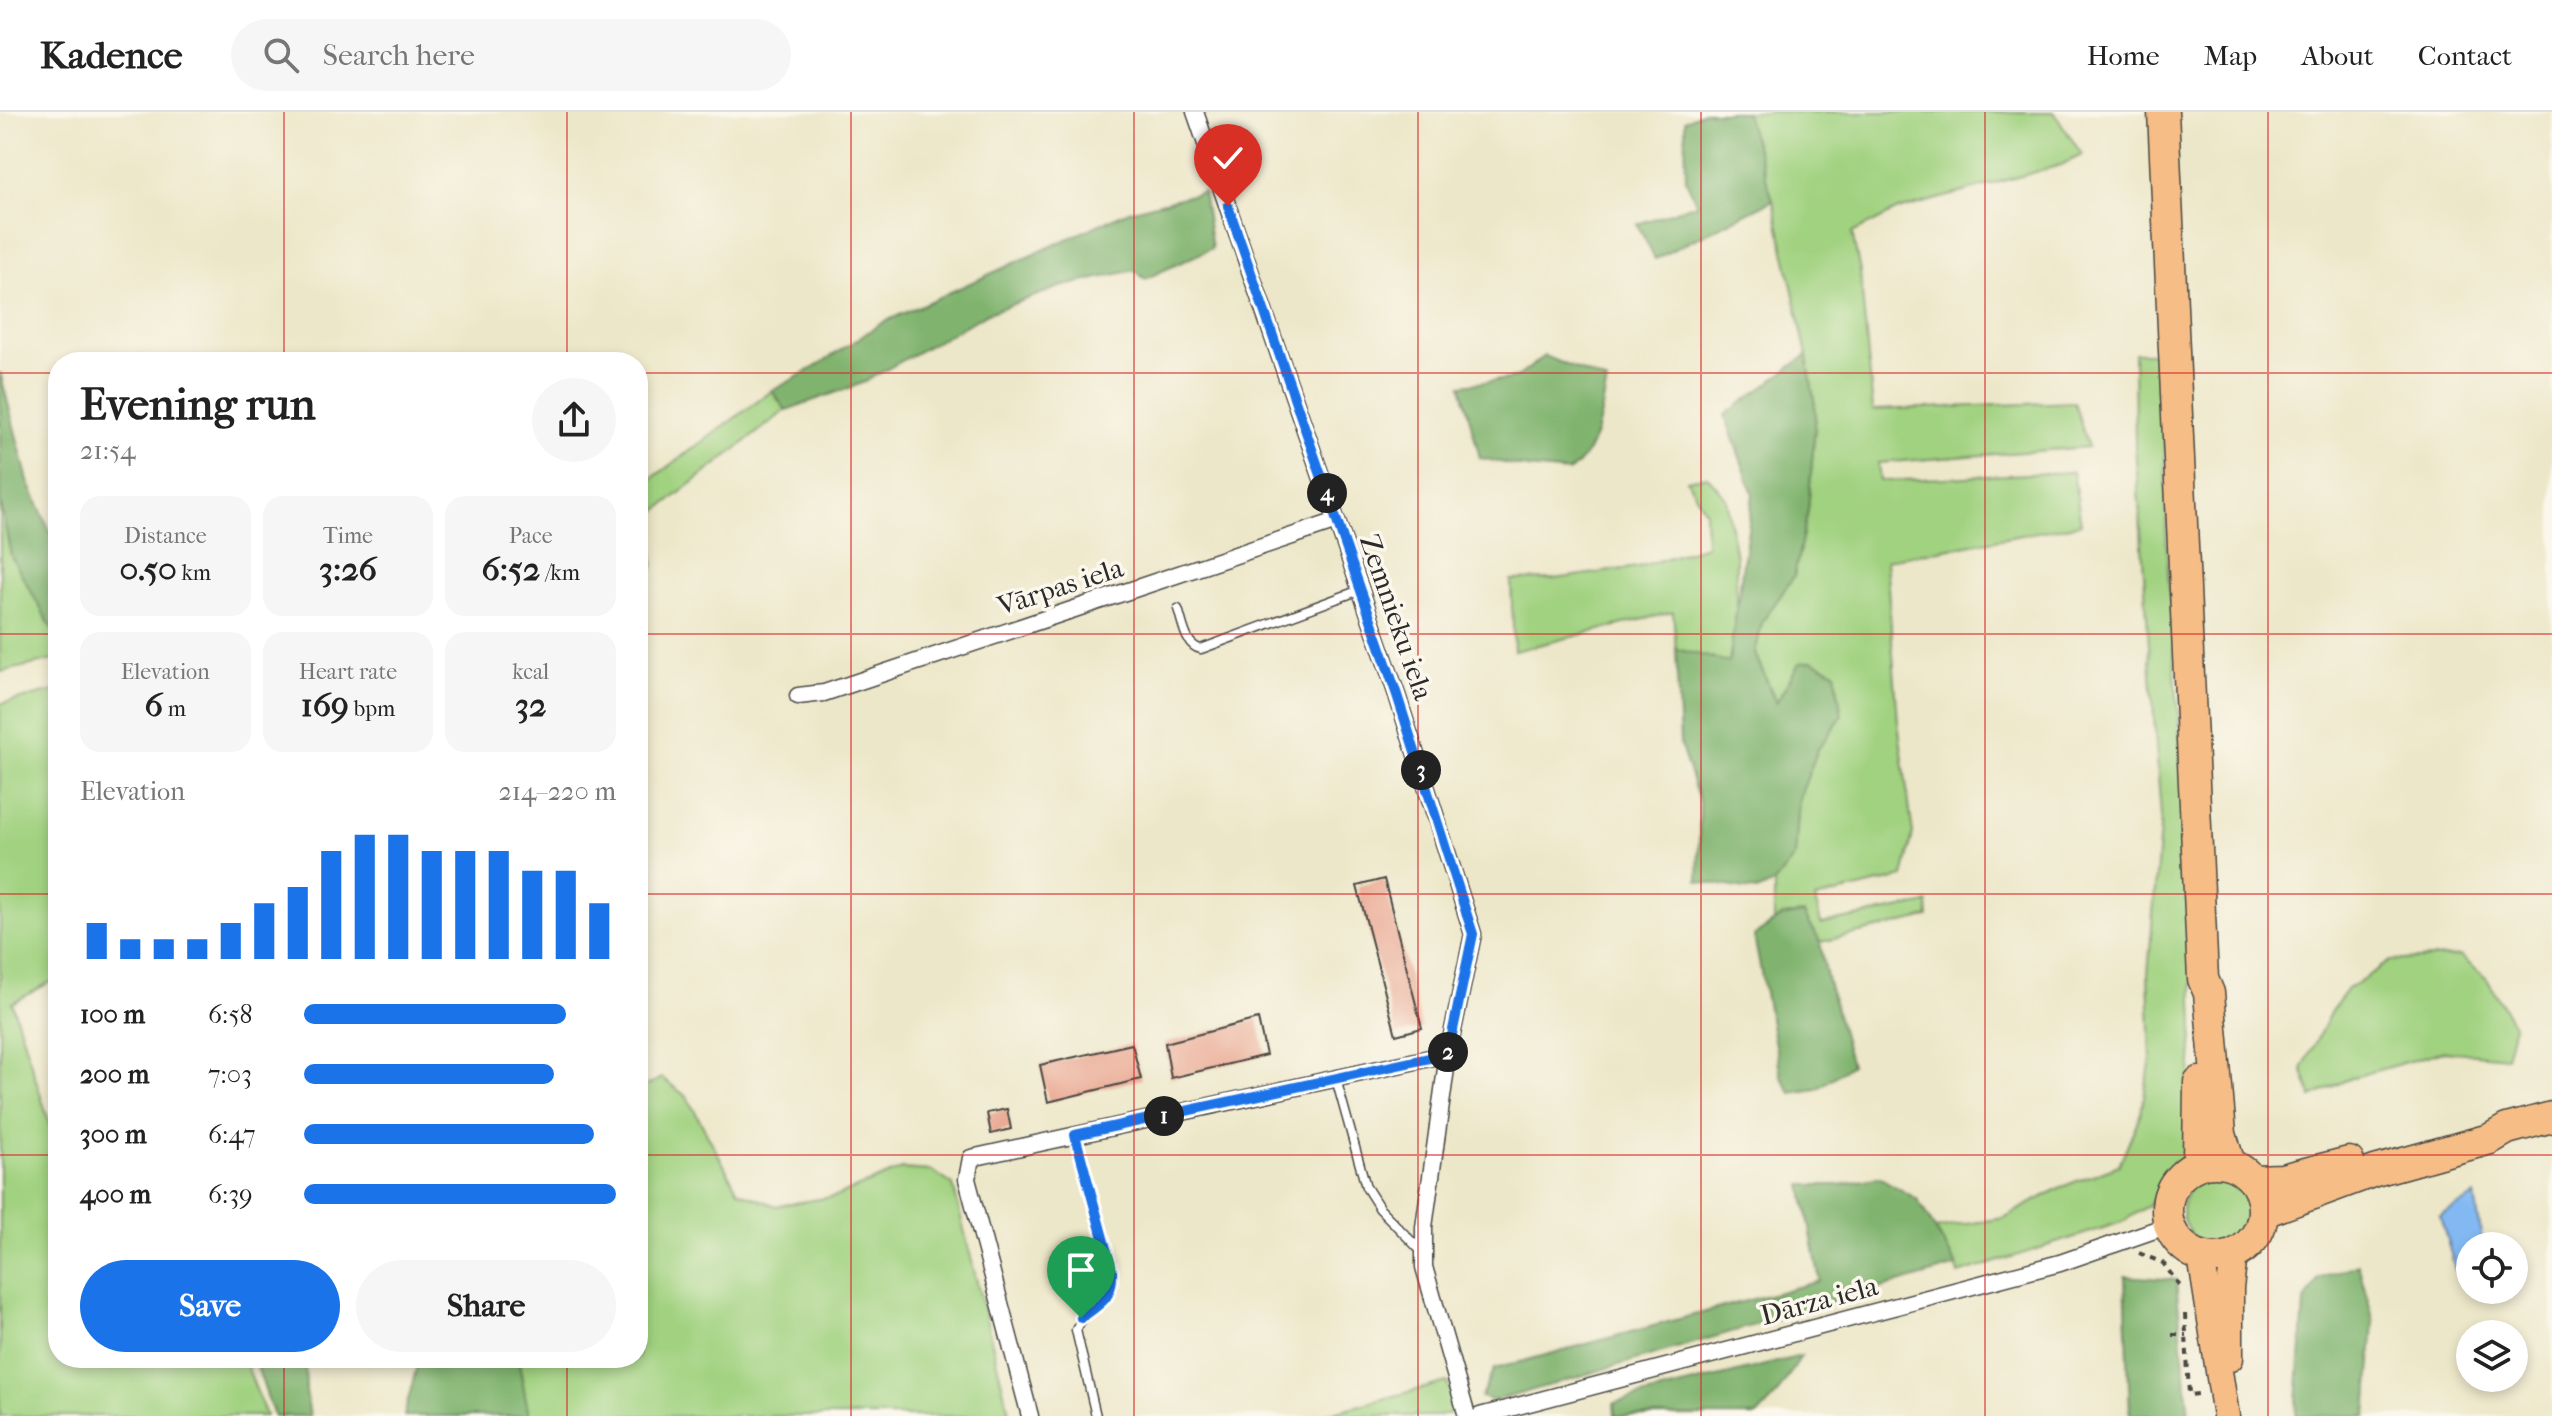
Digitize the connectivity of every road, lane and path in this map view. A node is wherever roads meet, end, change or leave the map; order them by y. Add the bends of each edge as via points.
1 (1195, 112) edge
2 (2163, 112) edge
3 (1337, 521) junction
4 (1360, 590) junction
5 (1178, 609) dead end
6 (798, 696) dead end
7 (2203, 979) junction
8 (1448, 1054) junction
9 (1336, 1078) junction
10 (2552, 1117) edge
11 (2507, 1129) junction
12 (1075, 1135) junction
13 (2198, 1164) junction
14 (2241, 1172) junction
15 (2264, 1212) junction
16 (2169, 1225) junction
17 (2114, 1245) junction
18 (1423, 1253) junction
19 (2234, 1255) junction
20 (2201, 1256) junction
21 (2184, 1297) dead end
22 (2185, 1309) dead end
23 (2172, 1335) dead end
24 (2186, 1335) junction
25 (2198, 1394) dead end
26 (2226, 1408) edge
27 (1030, 1416) edge
28 (1096, 1416) edge
29 (1467, 1416) edge
30 (1480, 1416) edge

1 - 3 street, Zemnieku iela
2 - 7 highway
3 - 4 street, Zemnieku iela
3 - 6 street, Vārpas iela via 824,693
4 - 5 lane via 1201,649 1190,644
4 - 8 street, Zemnieku iela via 1473,934
7 - 13 highway via 2198,994
7 - 14 highway via 2209,993 2221,1134
8 - 9 street
8 - 18 street, Zemnieku iela
9 - 12 street
9 - 18 lane via 1366,1187
10 - 11 highway
11 - 14 highway via 2488,1129 2282,1179
11 - 15 highway
12 - 27 street via 971,1158 967,1179
12 - 28 lane via 1112,1271 1107,1299 1081,1318 1076,1330
13 - 14 highway via 2214,1162
13 - 16 highway via 2175,1182 2167,1210
14 - 15 highway via 2263,1200
15 - 19 highway via 2255,1237
16 - 17 street, Dārza iela
16 - 20 highway via 2187,1250
17 - 21 path via 2163,1263
17 - 30 street, Dārza iela
18 - 29 street, Zemnieku iela
19 - 20 highway
19 - 26 main road
20 - 26 main road
22 - 24 path
23 - 24 path
24 - 25 path via 2189,1395

